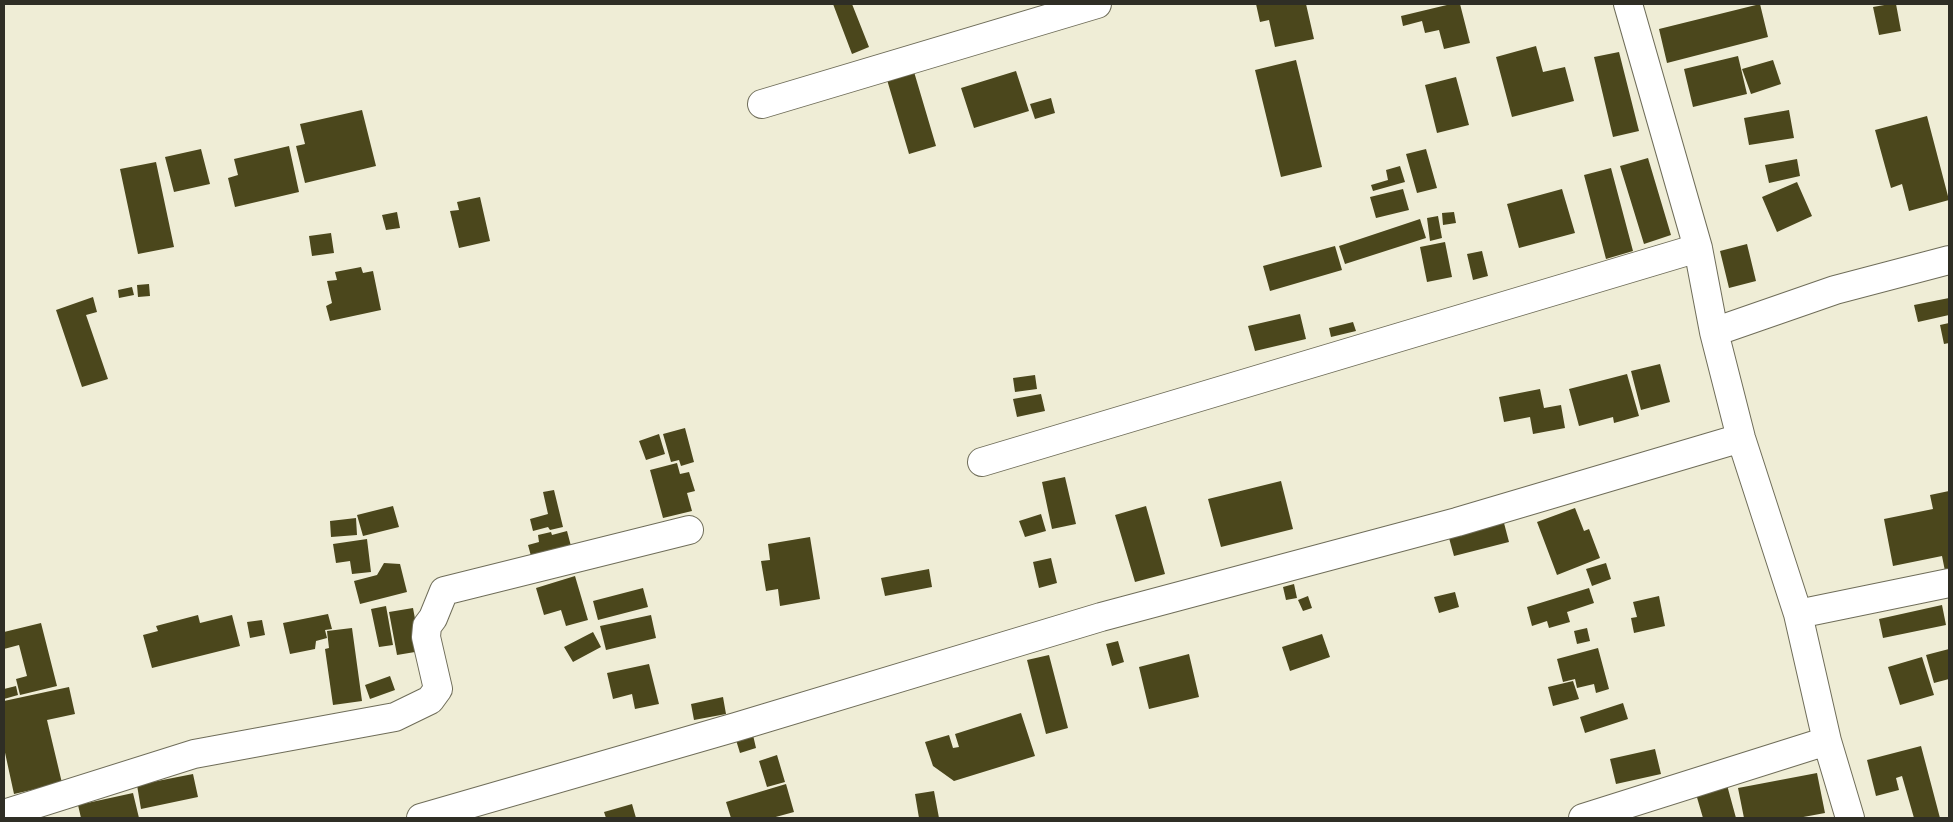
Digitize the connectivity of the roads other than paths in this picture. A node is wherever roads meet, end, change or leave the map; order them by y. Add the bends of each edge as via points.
1 (1097, 4) edge
2 (1628, 4) edge
3 (762, 104) dead end
4 (1698, 248) junction
5 (1949, 260) edge
6 (1714, 332) junction
7 (1741, 438) junction
8 (982, 462) dead end
9 (689, 530) dead end
10 (1949, 583) edge
11 (1798, 614) junction
12 (1827, 741) junction
13 (4, 814) edge
14 (421, 818) edge
15 (1583, 818) edge
16 (1850, 818) edge

1 - 3 street
2 - 4 street
4 - 6 street
4 - 8 street
5 - 6 street via 1835,290
6 - 7 street
7 - 11 street
7 - 14 street via 1456,522 1101,617
9 - 13 street via 444,591 426,637 438,690 430,700 396,717 194,754
10 - 11 street
11 - 12 street
12 - 15 street
12 - 16 street

